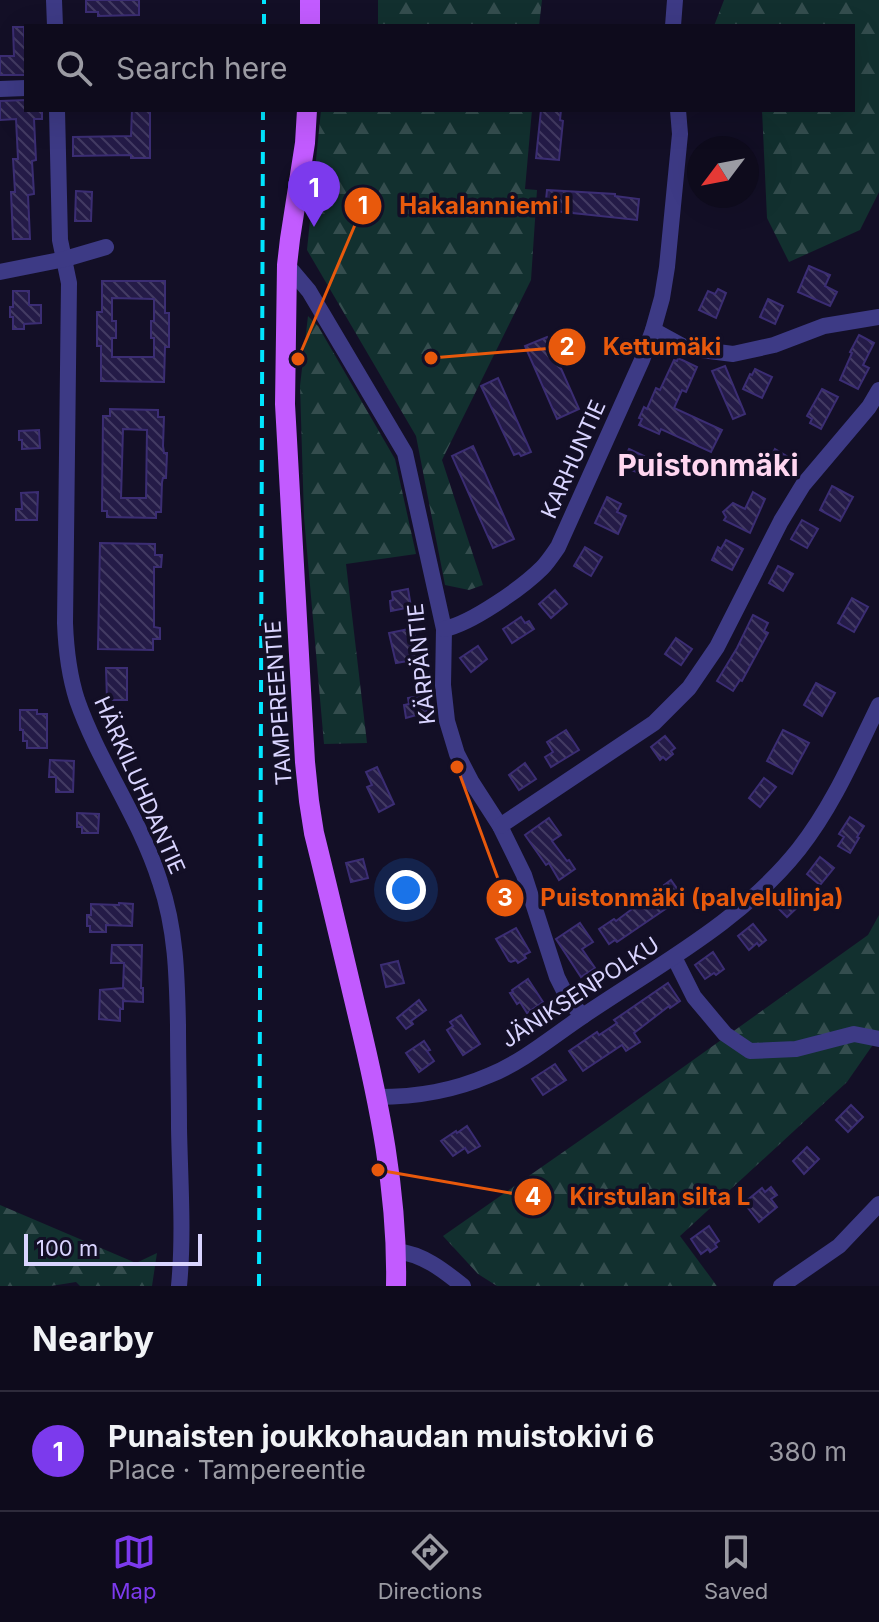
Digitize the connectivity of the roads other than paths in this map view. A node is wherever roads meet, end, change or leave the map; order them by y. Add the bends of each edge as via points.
1 (54, 0) edge
2 (310, 0) edge
3 (675, 0) edge
4 (55, 24) edge
5 (310, 24) edge
6 (673, 24) edge
7 (24, 88) edge
8 (0, 89) edge
9 (57, 112) edge
10 (307, 112) edge
11 (678, 112) edge
12 (106, 247) dead end
13 (65, 259) junction
14 (287, 265) junction
15 (0, 272) edge
16 (879, 317) edge
17 (653, 330) junction
18 (879, 390) edge
19 (444, 629) junction
20 (879, 705) edge
21 (500, 826) junction
22 (674, 957) junction
23 (583, 1016) junction
24 (879, 1039) edge
25 (377, 1097) junction
26 (879, 1204) edge
27 (396, 1251) junction
28 (179, 1286) edge
29 (396, 1286) edge
30 (463, 1286) edge
31 (781, 1286) edge

1 - 4 street
2 - 5 main road
3 - 6 street
7 - 8 street
9 - 13 street, HÄRKILUHDANTIE
10 - 14 main road, TAMPEREENTIE
11 - 17 street, KARHUNTIE via 667,267
12 - 13 street
13 - 15 street
13 - 28 street, HÄRKILUHDANTIE via 66,645 78,702 152,859 176,950
14 - 19 street, KÄRPÄNTIE via 309,291 405,453
14 - 25 main road, TAMPEREENTIE via 285,404 307,788
16 - 17 street via 824,326 733,354 686,348
17 - 19 street, KARHUNTIE via 558,547 510,594
18 - 21 street via 803,485 717,647 689,688 654,723
19 - 21 street, KÄRPÄNTIE via 447,721 457,754
20 - 22 street, JÄNIKSENPOLKU via 823,815 799,849 767,885
21 - 23 street, KÄRPÄNTIE via 524,875 557,977
22 - 23 street, JÄNIKSENPOLKU
22 - 24 street via 694,997 744,1049 796,1049 854,1034
23 - 25 street, JÄNIKSENPOLKU via 493,1074 449,1090
25 - 27 main road, TAMPEREENTIE
26 - 31 street via 839,1246
27 - 29 main road, TAMPEREENTIE
27 - 30 street via 429,1261

